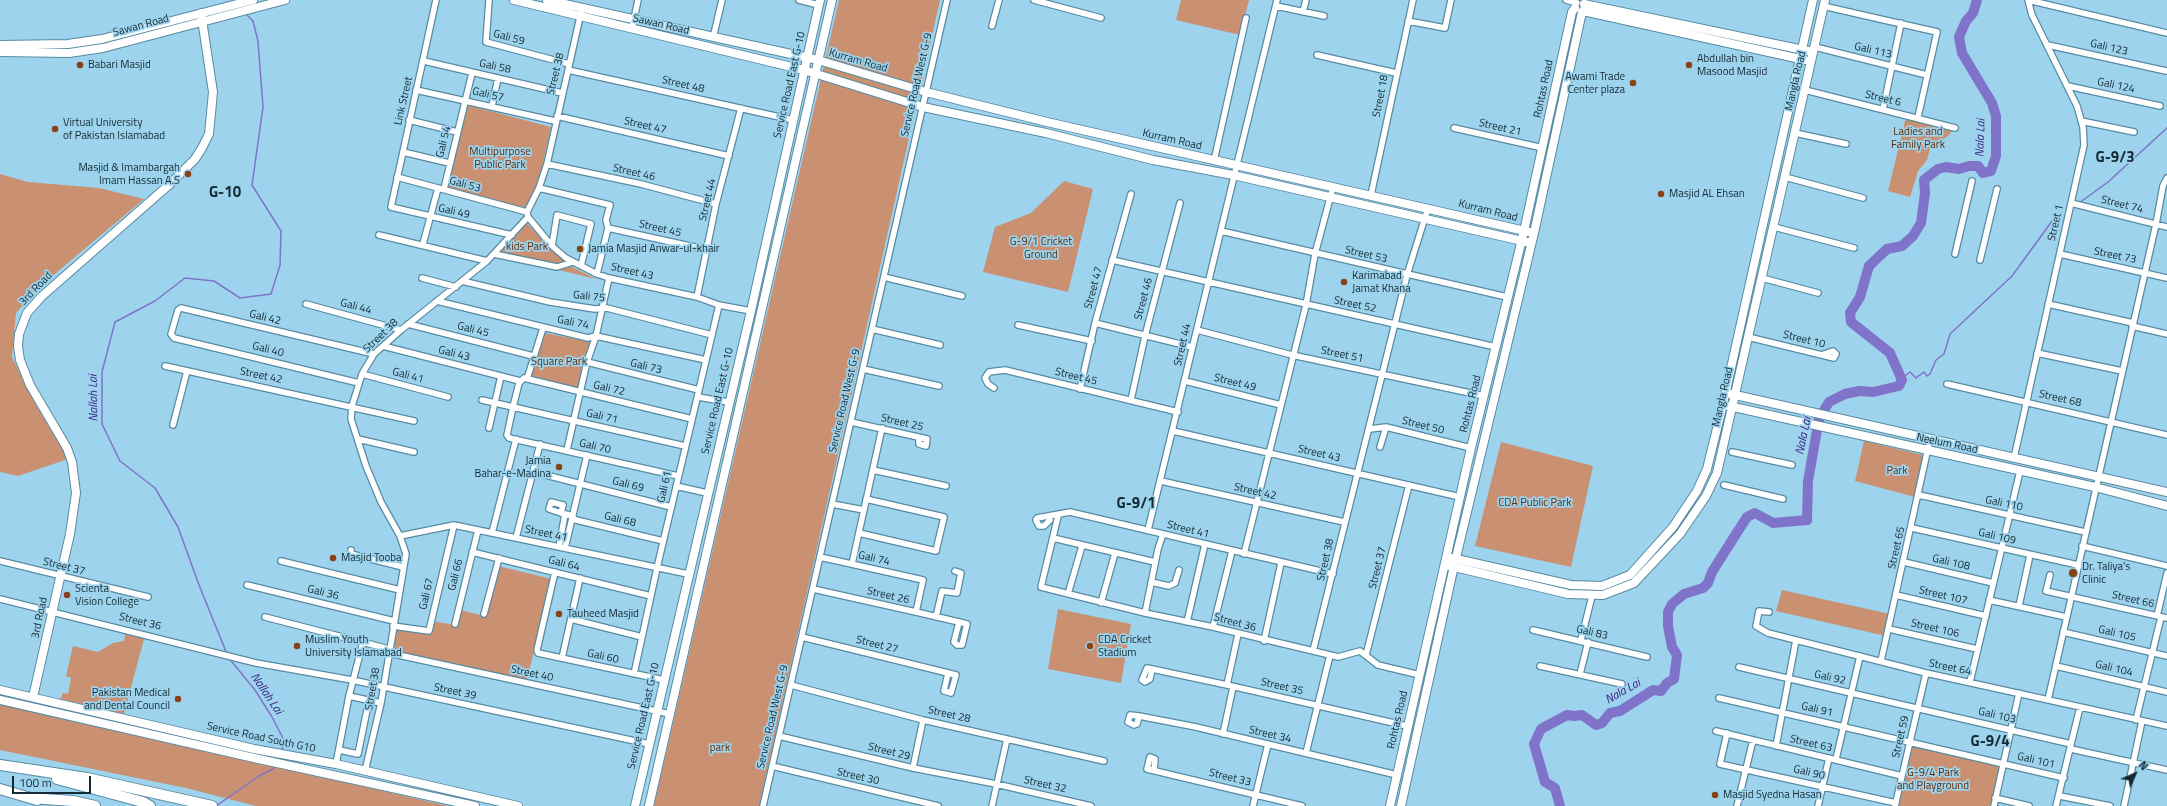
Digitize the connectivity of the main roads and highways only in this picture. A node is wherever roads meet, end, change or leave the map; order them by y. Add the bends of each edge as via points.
1 (253, 0) edge
2 (285, 0) edge
3 (514, 0) edge
4 (547, 0) edge
5 (832, 0) edge
6 (1813, 0) edge
7 (820, 2) edge
8 (1824, 3) edge
9 (1580, 7) junction
10 (202, 17) junction
11 (0, 44) edge
12 (1802, 50) junction
13 (1814, 50) junction
14 (0, 52) edge
15 (807, 58) junction
16 (1800, 59) junction
17 (818, 60) junction
18 (1811, 62) junction
19 (804, 70) junction
20 (816, 73) junction
21 (1524, 231) junction
22 (1534, 233) junction
23 (1521, 240) junction
24 (1531, 243) junction
25 (1488, 380) junction
26 (1498, 382) junction
27 (1725, 392) junction
28 (1735, 395) junction
29 (1723, 404) junction
30 (1733, 407) junction
31 (716, 453) junction
32 (729, 456) junction
33 (2167, 492) edge
34 (2167, 506) edge
35 (1448, 557) junction
36 (1455, 563) junction
37 (1446, 566) junction
38 (0, 690) edge
39 (33, 697) junction
40 (0, 700) edge
41 (150, 725) junction
42 (147, 734) junction
43 (0, 766) edge
44 (36, 771) junction
45 (0, 789) edge
46 (30, 798) junction
47 (58, 806) edge
48 (95, 806) edge
49 (150, 806) edge
50 (212, 806) edge
51 (475, 806) edge
52 (518, 806) edge
53 (635, 806) edge
54 (649, 806) edge
55 (1390, 806) edge
56 (1401, 806) edge

1 - 10 main road, Sawan Road
2 - 10 main road, Sawan Road
3 - 19 main road, Sawan Road
4 - 15 main road, Sawan Road
5 - 17 main road, Service Road East G-10
6 - 12 main road, Mangla Road
7 - 15 main road, Service Road East G-10
8 - 13 main road, Mangla Road
9 - 12 main road
9 - 16 main road
9 - 21 main road, Rohtas Road via 1572,12
9 - 22 main road, Rohtas Road
10 - 11 main road, Sawan Road via 68,44
10 - 14 main road, Sawan Road via 103,48 69,53
10 - 39 main road, 3rd Road via 213,106 209,134 202,148 195,159 170,184 40,297 27,313 19,334 18,346 24,371 67,448 75,476 74,508
12 - 13 main road
12 - 16 main road, Mangla Road
13 - 18 main road, Mangla Road
15 - 17 main road, Kurram Road
15 - 19 main road, Service Road East G-10
16 - 18 main road
16 - 27 main road, Mangla Road
17 - 20 main road, Service Road East G-10
17 - 21 main road, Kurram Road via 926,92 1214,161
18 - 28 main road, Mangla Road
19 - 20 main road, Sawan Road
19 - 31 main road, Service Road East G-10 via 751,311
20 - 23 main road, Kurram Road via 923,106 1153,160 1233,175
20 - 32 main road, Service Road East G-10
21 - 22 main road, Kurram Road
21 - 23 main road, Rohtas Road
22 - 24 main road, Rohtas Road
23 - 24 main road, Kurram Road
23 - 25 main road, Rohtas Road
24 - 26 main road, Rohtas Road
25 - 26 main road
25 - 35 main road, Rohtas Road
26 - 36 main road, Rohtas Road
27 - 28 main road, Neelum Road
27 - 29 main road, Mangla Road
28 - 30 main road, Mangla Road
28 - 33 main road, Neelum Road
29 - 30 main road, Neelum Road
29 - 36 main road, Mangla Road via 1708,469 1697,491 1673,527 1630,575 1602,586 1571,585
30 - 34 main road, Neelum Road
30 - 36 main road, Mangla Road via 1717,473 1706,496 1680,534 1634,584 1618,591 1592,596 1568,594
31 - 32 main road
31 - 53 main road, Service Road East G-10
32 - 54 main road, Service Road East G-10
35 - 36 main road, Mangla Road
35 - 37 main road, Rohtas Road
36 - 37 main road, Mangla Road
36 - 56 main road, Rohtas Road
37 - 55 main road, Rohtas Road
38 - 39 main road, Service Road South G10
39 - 41 main road, Service Road South G10
40 - 42 main road, Service Road South G10
41 - 42 main road
41 - 52 main road, Service Road South G10
42 - 51 main road, Service Road South G10
43 - 44 highway
44 - 49 highway
44 - 50 highway via 87,778
45 - 46 highway
46 - 47 highway
46 - 48 highway via 73,801

